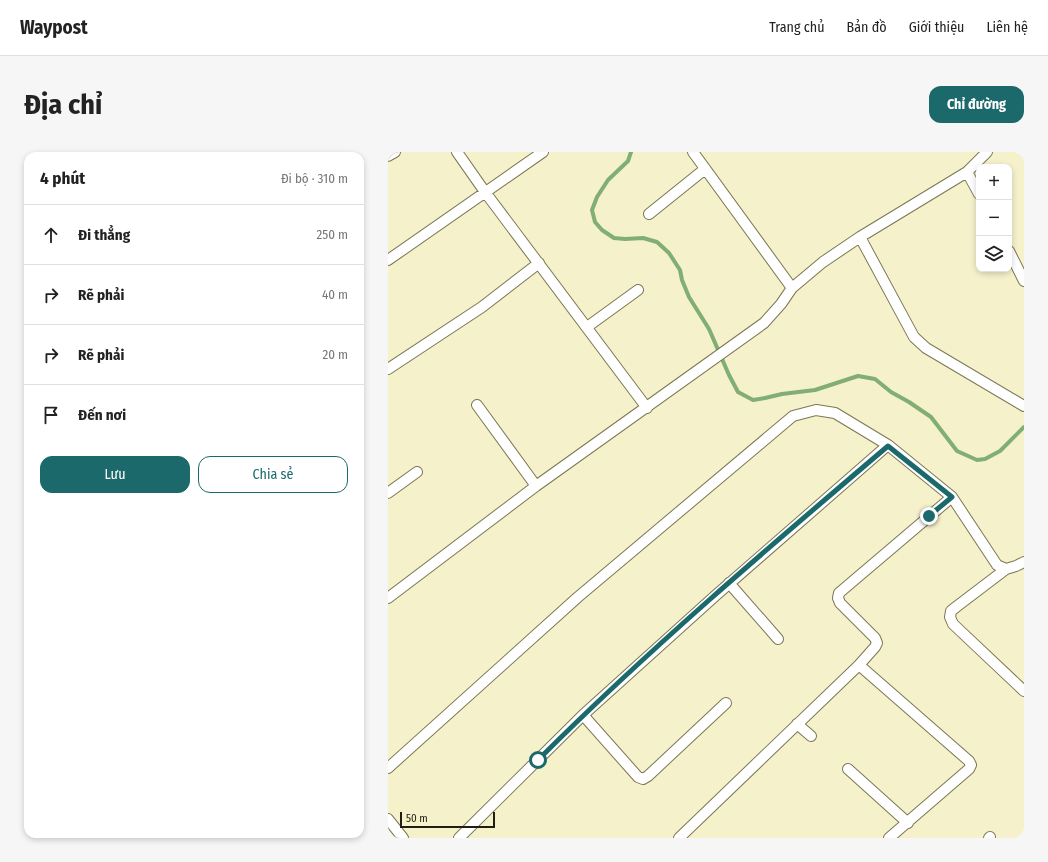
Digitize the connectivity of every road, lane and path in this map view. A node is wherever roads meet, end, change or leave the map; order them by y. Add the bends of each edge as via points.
1 (395, 152) edge
2 (457, 152) edge
3 (543, 152) edge
4 (693, 152) edge
5 (987, 152) edge
6 (388, 156) edge
7 (705, 169) junction
8 (967, 172) junction
9 (976, 188) edge
10 (485, 192) junction
11 (649, 214) dead end
12 (860, 237) junction
13 (1012, 257) edge
14 (388, 260) edge
15 (539, 263) junction
16 (1024, 281) edge
17 (792, 288) junction
18 (638, 290) dead end
19 (587, 327) junction
20 (388, 370) edge
21 (477, 405) dead end
22 (1024, 406) edge
23 (647, 408) junction
24 (888, 446) junction
25 (417, 472) dead end
26 (536, 486) junction
27 (388, 492) edge
28 (952, 497) junction
29 (1024, 562) edge
30 (1006, 569) junction
31 (729, 584) junction
32 (388, 598) edge
33 (778, 639) dead end
34 (859, 665) junction
35 (1024, 691) edge
36 (726, 703) dead end
37 (583, 715) junction
38 (796, 724) junction
39 (812, 736) dead end
40 (388, 768) edge
41 (848, 769) dead end
42 (388, 819) edge
43 (908, 823) junction
44 (403, 838) edge
45 (459, 838) edge
46 (679, 838) edge
47 (889, 838) edge

1 - 6 street
2 - 10 street
3 - 10 street
4 - 7 street
5 - 8 street
7 - 11 street
7 - 17 street
8 - 9 street
8 - 12 street
10 - 14 street
10 - 15 street
12 - 17 street via 823,262
12 - 22 street via 914,337 926,348
13 - 16 street
15 - 19 street
15 - 20 street via 482,307
17 - 23 street via 764,323
18 - 19 street
19 - 23 street
21 - 26 street
23 - 26 street
24 - 28 street
24 - 31 street
24 - 40 street via 835,413 816,410 793,416 578,597
25 - 27 street
26 - 32 street
28 - 30 street via 997,565
28 - 34 street via 839,593 840,603 877,643
29 - 30 street
30 - 35 street via 951,611 950,618 953,624
31 - 33 street
31 - 37 street
34 - 38 street
34 - 43 street via 971,765
36 - 37 street via 643,779 638,777
37 - 45 street
38 - 39 street
38 - 46 street
41 - 43 street
42 - 44 street
43 - 47 street

